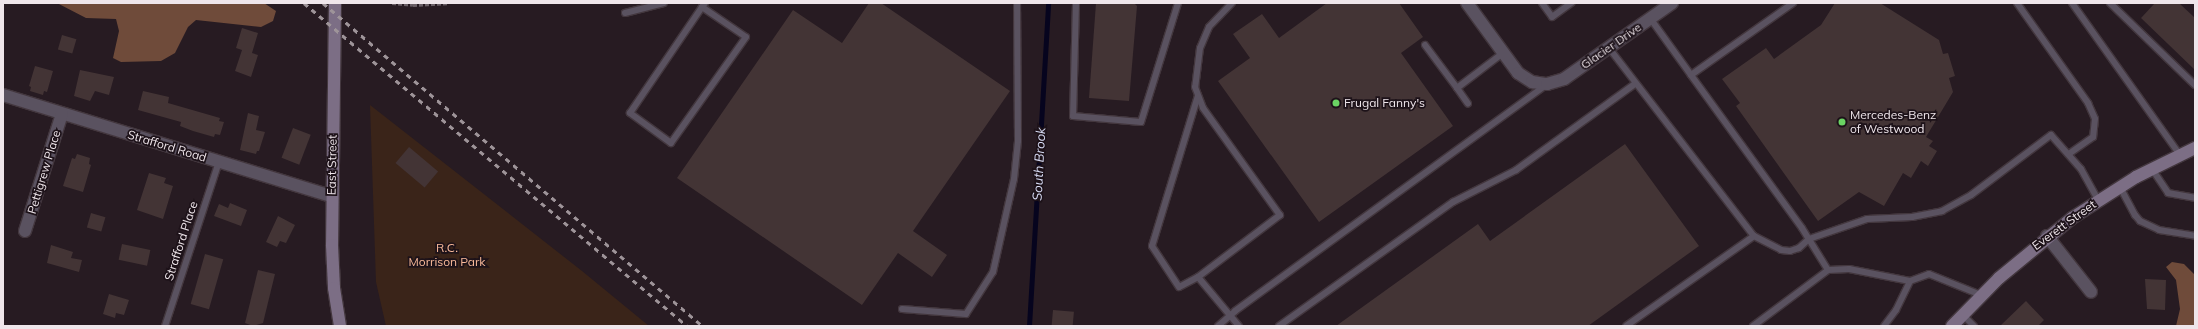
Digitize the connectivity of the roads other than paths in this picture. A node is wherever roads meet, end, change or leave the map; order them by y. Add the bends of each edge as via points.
1 (335, 3) edge
2 (664, 3) edge
3 (1017, 3) edge
4 (1076, 3) edge
5 (1178, 3) edge
6 (1232, 3) edge
7 (1467, 3) edge
8 (1542, 3) edge
9 (1571, 3) edge
10 (1672, 3) edge
11 (1793, 3) edge
12 (2017, 3) edge
13 (2072, 3) edge
14 (2110, 3) edge
15 (703, 5) edge
16 (625, 13) dead end
17 (1650, 18) junction
18 (1425, 45) dead end
19 (1609, 48) junction
20 (1503, 53) junction
21 (1691, 75) junction
22 (1547, 84) junction
23 (1635, 84) junction
24 (2195, 85) edge
25 (1457, 88) junction
26 (3, 95) edge
27 (1198, 96) junction
28 (1468, 104) dead end
29 (62, 114) junction
30 (2195, 148) edge
31 (2069, 154) junction
32 (2180, 155) junction
33 (219, 162) junction
34 (2152, 169) junction
35 (2120, 187) junction
36 (332, 196) junction
37 (2195, 198) edge
38 (2098, 200) junction
39 (25, 231) dead end
40 (1754, 236) junction
41 (2047, 236) junction
42 (2195, 236) edge
43 (1809, 239) junction
44 (1828, 270) junction
45 (1198, 277) junction
46 (1910, 281) junction
47 (2091, 292) dead end
48 (1981, 295) junction
49 (902, 309) dead end
50 (1231, 314) junction
51 (1962, 314) junction
52 (165, 326) edge
53 (340, 326) edge
54 (1218, 326) edge
55 (1239, 326) edge
56 (1279, 326) edge
57 (1626, 326) edge
58 (1753, 326) edge
59 (1884, 326) edge
60 (1952, 326) edge
61 (1974, 326) edge

1 - 36 main road, East Street
2 - 16 lane
3 - 49 lane via 1018,141 1014,179 993,272 966,314
4 - 5 lane via 1073,116 1141,122
6 - 27 lane via 1210,27 1200,48 1195,87
7 - 20 street
8 - 9 lane via 1552,17
10 - 17 street, Glacier Drive
11 - 21 lane
12 - 31 lane via 2088,102 2095,119 2093,137
13 - 32 lane
14 - 24 lane
15 - 15 lane via 630,113 671,143 746,37
17 - 19 street, Glacier Drive
17 - 21 lane
18 - 25 lane
19 - 22 street, Glacier Drive via 1564,80
19 - 23 lane
20 - 22 street via 1524,78
20 - 25 lane
21 - 43 lane
22 - 50 lane
23 - 40 lane
23 - 56 lane via 1516,170 1453,202
25 - 28 lane
26 - 29 street, Strafford Road
27 - 45 lane via 1152,246 1178,287
27 - 45 lane via 1203,108 1280,215
29 - 33 street, Strafford Road
29 - 39 street, Pettigrew Place
30 - 32 main road, Everett Street
31 - 38 lane via 2081,169
31 - 43 lane via 2051,135 1971,195 1942,211 1912,218 1867,219
32 - 34 main road, Everett Street
33 - 36 street, Strafford Road
33 - 52 lane, Strafford Place
34 - 35 main road, Everett Street
34 - 37 lane via 2168,193
35 - 38 main road, Everett Street
35 - 42 lane via 2134,215 2140,221 2159,230
36 - 53 main road, East Street via 334,288
38 - 41 main road, Everett Street
40 - 43 lane via 1781,250 1790,251 1799,248
40 - 57 lane
41 - 47 street
41 - 48 main road, Everett Street
43 - 44 lane
44 - 46 lane via 1849,269
44 - 58 lane
45 - 50 lane
46 - 48 lane via 1929,274
46 - 59 lane via 1896,310
48 - 51 main road, Everett Street
50 - 54 lane
50 - 55 lane
51 - 60 main road, Everett Street
51 - 61 lane

